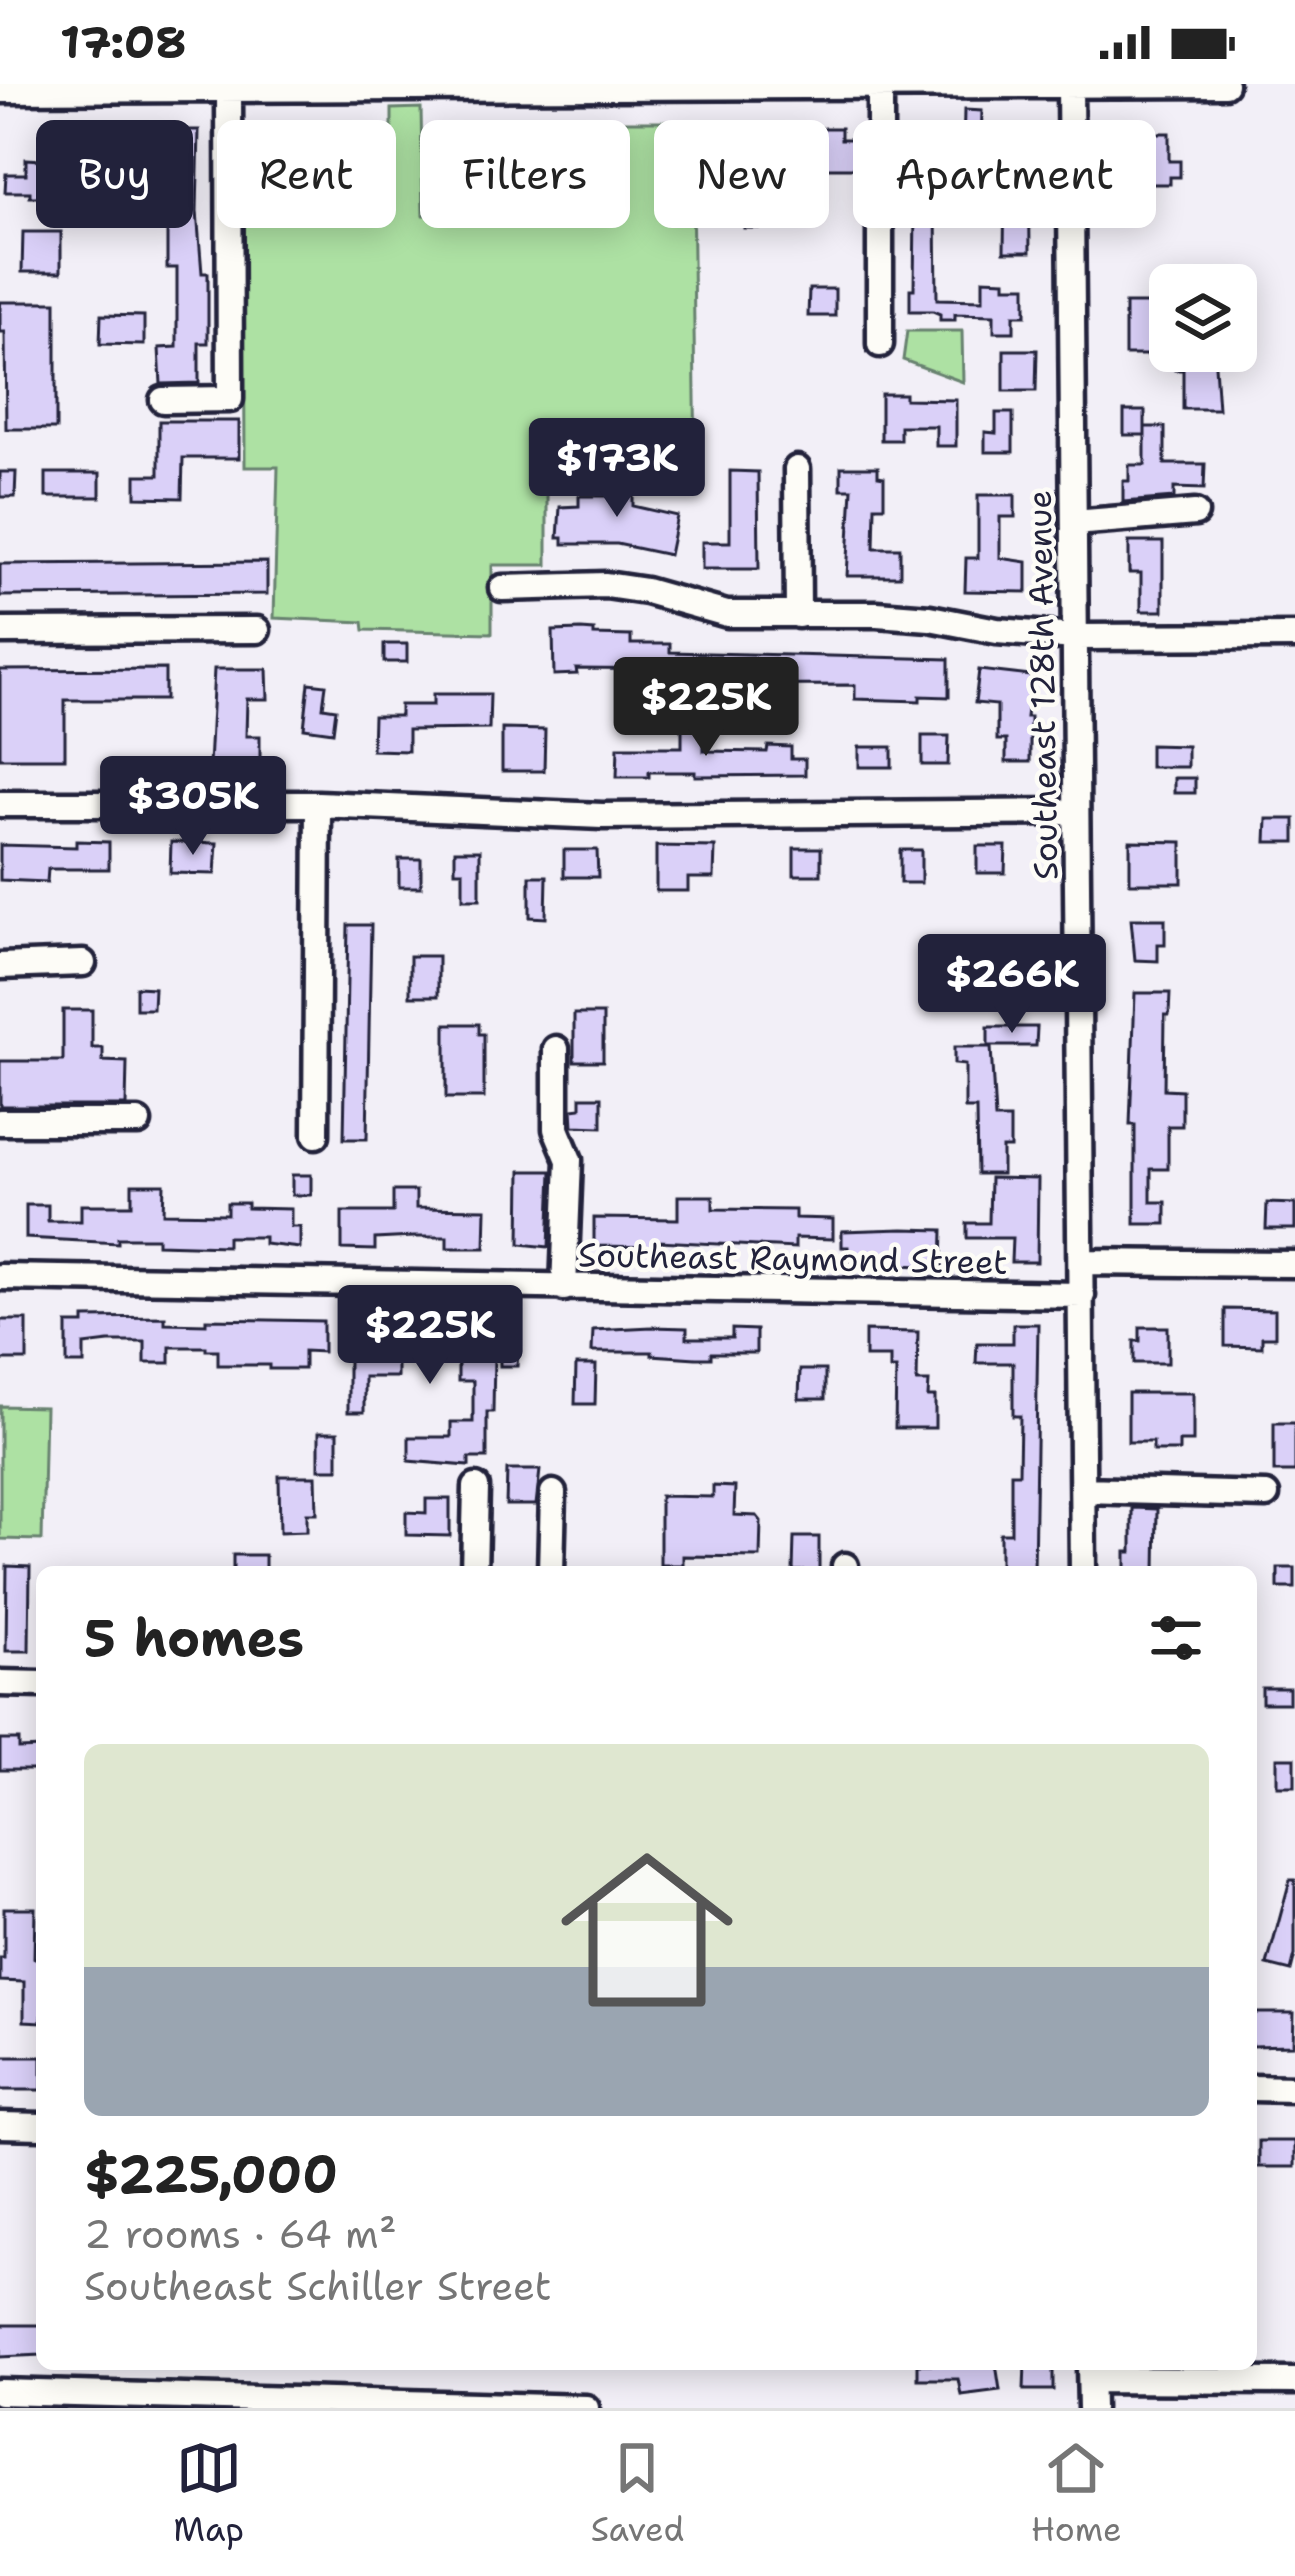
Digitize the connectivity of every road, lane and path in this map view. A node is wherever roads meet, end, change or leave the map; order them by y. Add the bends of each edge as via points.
1 (1225, 84) edge
2 (990, 85) edge
3 (1070, 85) edge
4 (495, 86) edge
5 (880, 86) edge
6 (202, 87) edge
7 (229, 89) junction
8 (0, 90) edge
9 (880, 344) dead end
10 (163, 400) dead end
11 (797, 469) dead end
12 (1195, 513) dead end
13 (1074, 523) junction
14 (502, 588) dead end
15 (799, 615) junction
16 (256, 630) dead end
17 (0, 632) edge
18 (1295, 636) edge
19 (1076, 637) junction
20 (0, 804) edge
21 (318, 804) junction
22 (1076, 812) junction
23 (83, 963) dead end
24 (0, 966) edge
25 (556, 1049) dead end
26 (0, 1122) edge
27 (138, 1123) dead end
28 (316, 1135) dead end
29 (1082, 1262) junction
30 (1295, 1264) edge
31 (0, 1277) edge
32 (564, 1288) junction
33 (1082, 1295) junction
34 (476, 1487) dead end
35 (1083, 1490) junction
36 (553, 1493) dead end
37 (1266, 1495) dead end
38 (474, 1566) edge
39 (551, 1566) edge
40 (1083, 1566) edge
41 (0, 1684) edge
42 (36, 1684) edge
43 (1257, 2088) edge
44 (1295, 2089) edge
45 (0, 2125) edge
46 (36, 2126) edge
47 (1090, 2372) edge
48 (1145, 2380) junction
49 (1295, 2381) edge
50 (0, 2392) edge
51 (328, 2404) edge
52 (586, 2408) edge
53 (1091, 2408) edge
54 (1147, 2408) edge

1 - 3 street
2 - 3 street
2 - 5 street
3 - 13 street, Southeast 128th Avenue
4 - 5 street
4 - 7 street
5 - 9 street
6 - 7 street
6 - 8 street
7 - 10 street via 230,399
11 - 15 street
12 - 13 street
13 - 19 street, Southeast 128th Avenue
14 - 15 street via 606,585 727,614
15 - 19 street via 930,618
16 - 17 street
18 - 19 street
19 - 22 street, Southeast 128th Avenue
20 - 21 street
21 - 22 street via 602,817
21 - 28 street
22 - 29 street, Southeast 128th Avenue
23 - 24 street
25 - 32 street via 556,1129 568,1160
26 - 27 street
29 - 30 street
29 - 33 street, Southeast 128th Avenue
31 - 32 street, Southeast Raymond Street
32 - 33 street, Southeast Raymond Street
33 - 35 street, Southeast 128th Avenue
34 - 38 street
35 - 37 street
35 - 40 street, Southeast 128th Avenue
36 - 39 street
41 - 42 street
43 - 44 street
45 - 46 street
47 - 48 street
47 - 53 street
48 - 49 street
48 - 54 street
50 - 51 street
51 - 52 street

